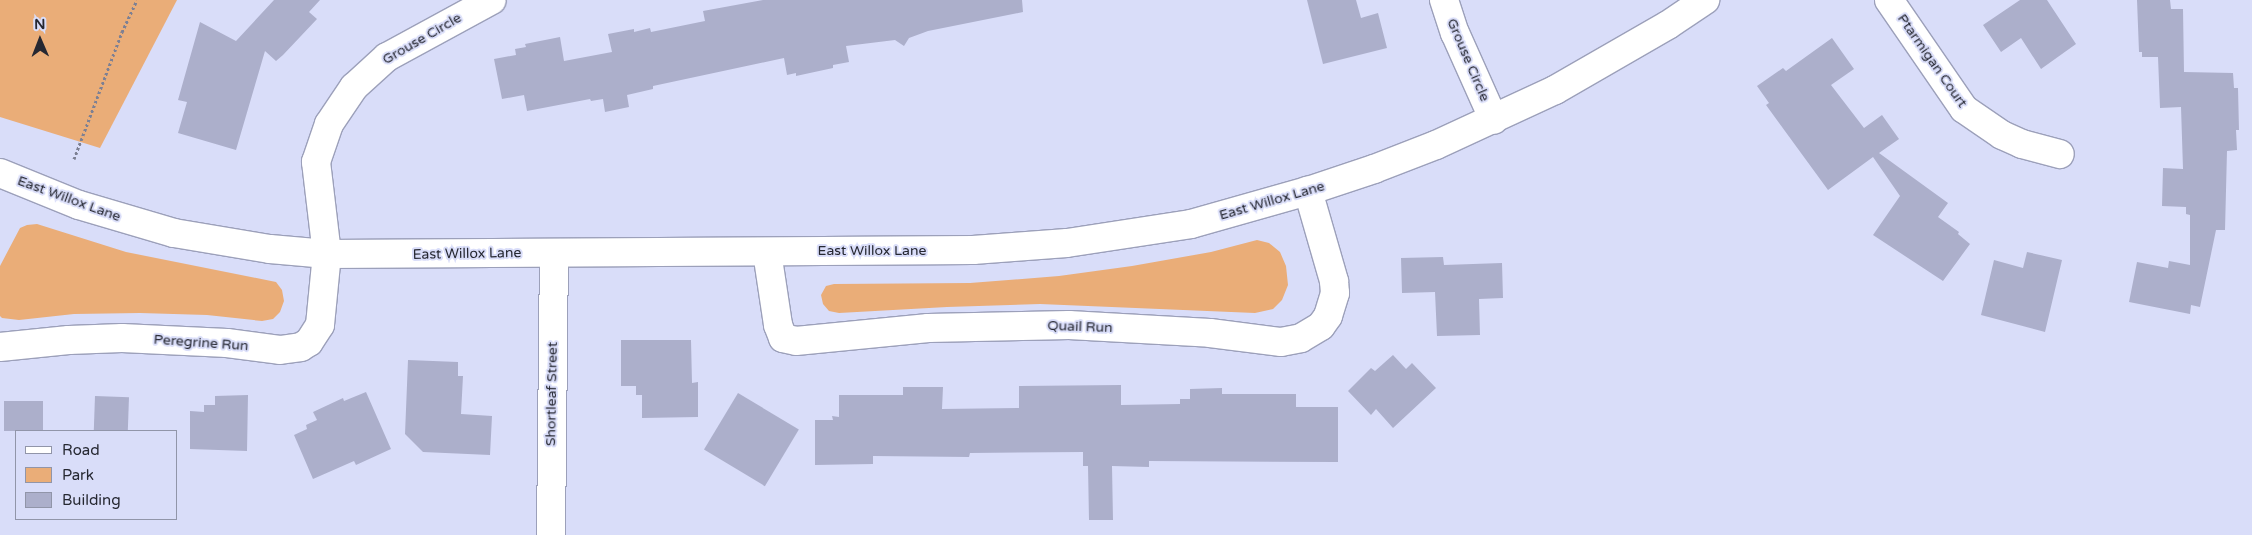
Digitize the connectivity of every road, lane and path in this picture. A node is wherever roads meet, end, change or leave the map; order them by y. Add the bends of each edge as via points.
1 (137, 0) edge
2 (492, 0) edge
3 (1444, 0) edge
4 (1705, 0) edge
5 (1889, 0) edge
6 (1494, 120) junction
7 (2060, 154) dead end
8 (74, 159) dead end
9 (1, 175) edge
10 (1308, 192) junction
11 (766, 252) junction
12 (554, 253) junction
13 (326, 254) junction
14 (0, 347) edge
15 (550, 535) edge

1 - 8 path via 118,40
2 - 13 street, Grouse Circle via 386,57 340,104 329,124 316,162
3 - 6 street, Grouse Circle via 1455,33
4 - 6 street, East Willox Lane via 1612,58
5 - 7 street, Ptarmigan Court via 1964,109 2002,135
6 - 10 street, East Willox Lane via 1383,166
9 - 13 street, East Willox Lane via 79,205 174,233 270,250
10 - 11 street, East Willox Lane via 1191,224 1067,243 973,250
10 - 11 street, Quail Run via 1335,293 1328,316 1321,326 1301,338 1280,342 1210,333 1069,325 928,328 796,342 783,338 778,325
11 - 12 street, East Willox Lane
12 - 13 street, East Willox Lane
12 - 15 street, Shortleaf Street
13 - 14 street, Peregrine Run via 320,325 309,342 301,347 280,350 227,343 122,338

